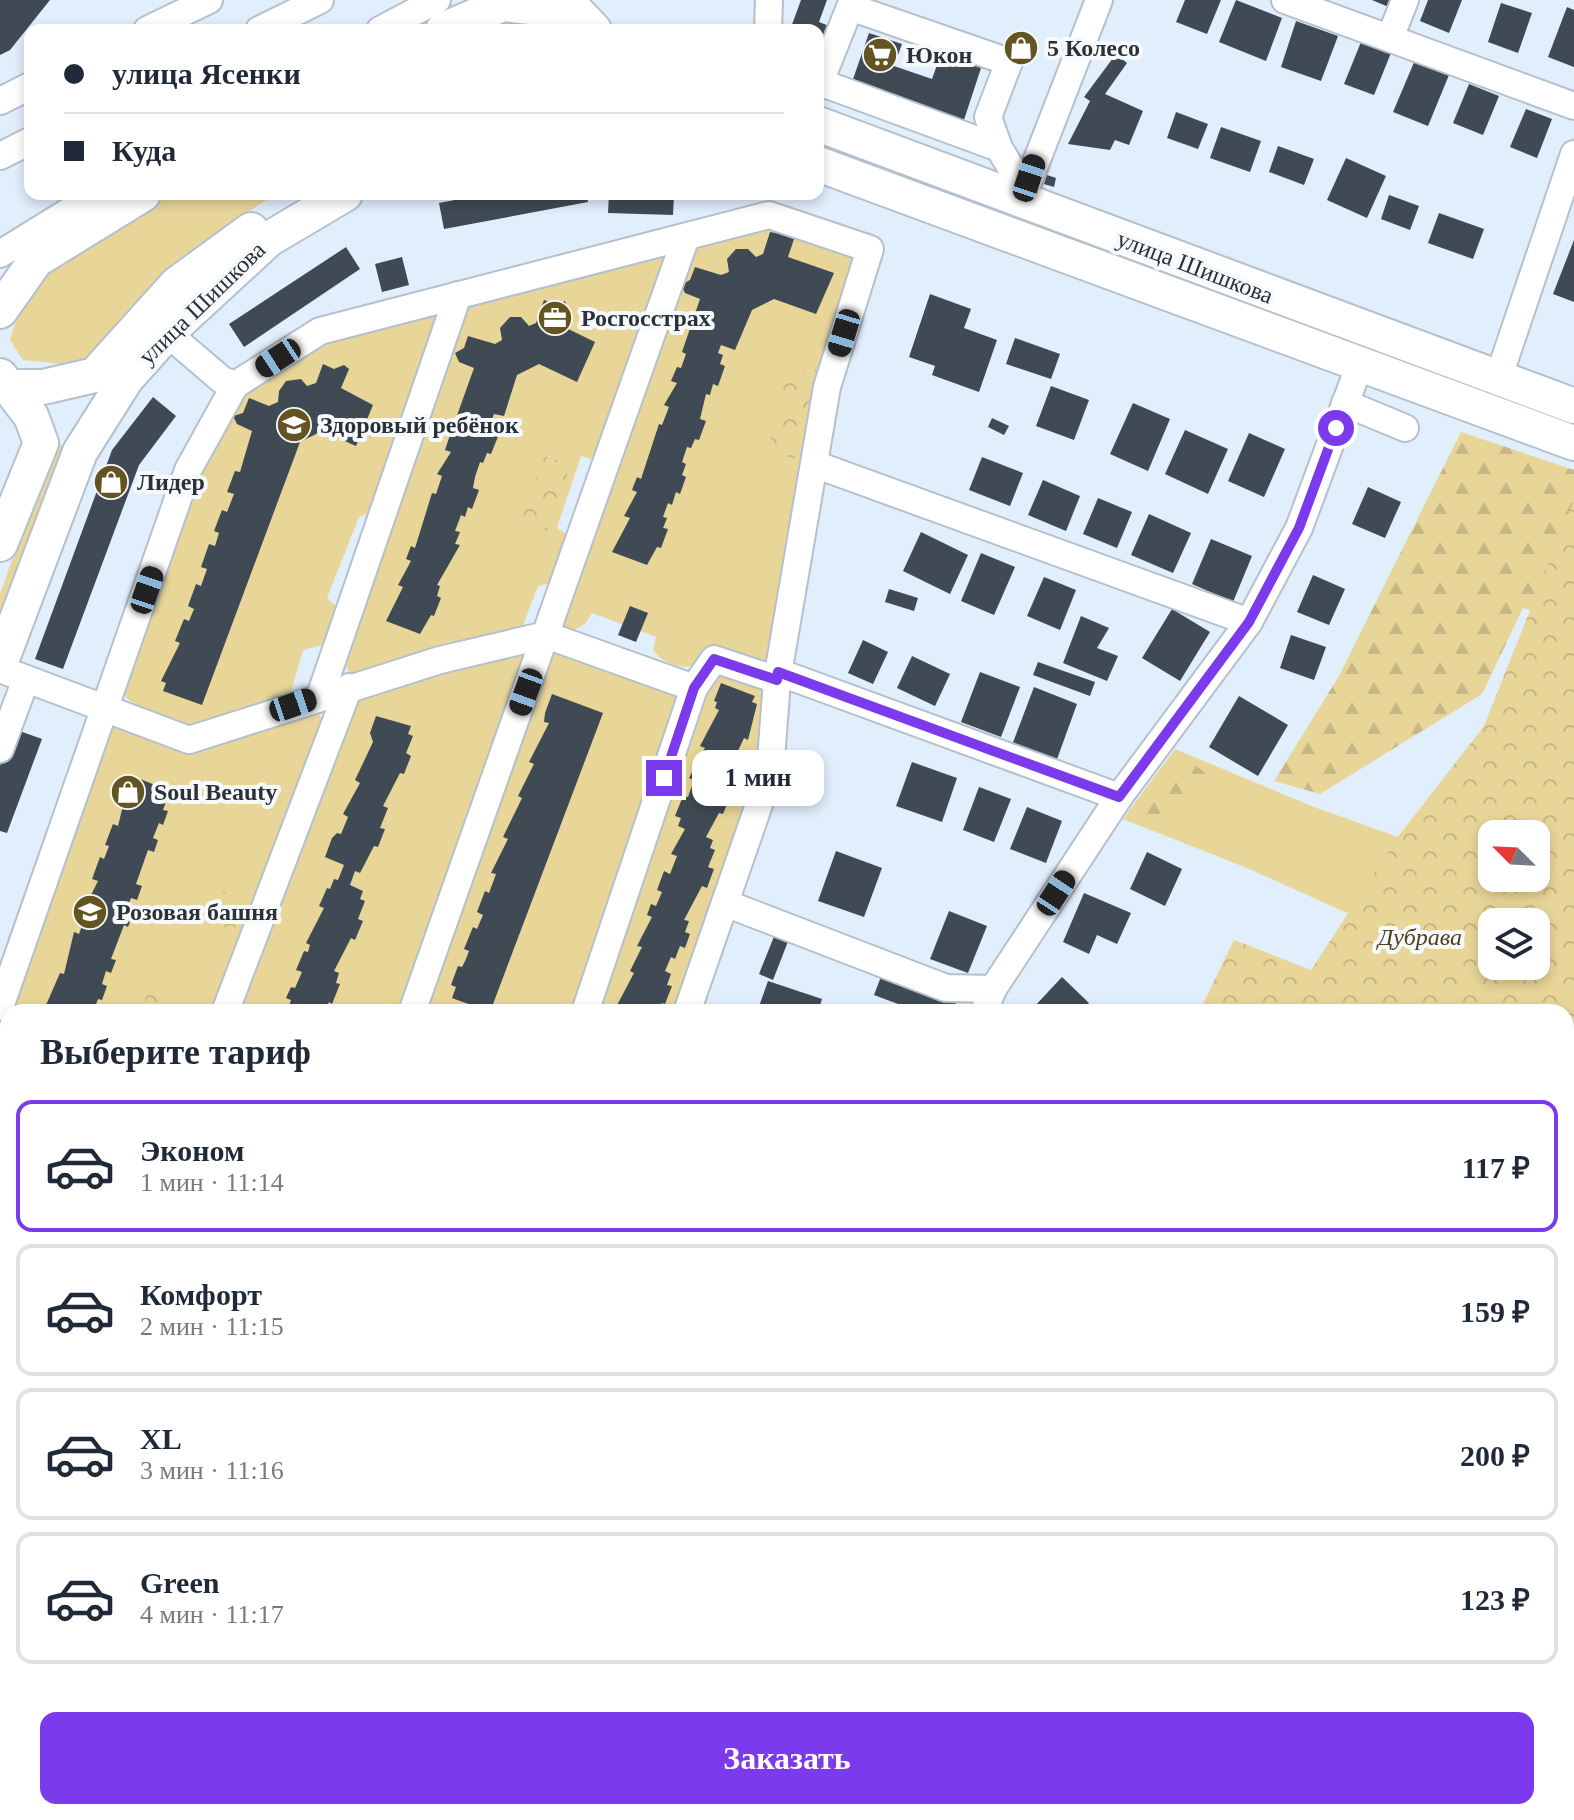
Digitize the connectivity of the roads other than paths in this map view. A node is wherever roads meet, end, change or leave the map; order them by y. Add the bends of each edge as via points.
1 (209, 0) edge
2 (320, 0) edge
3 (437, 0) edge
4 (769, 0) edge
5 (1099, 0) edge
6 (1285, 0) edge
7 (1405, 0) edge
8 (556, 5) edge
9 (596, 20) edge
10 (159, 24) edge
11 (271, 24) edge
12 (391, 24) edge
13 (457, 24) edge
14 (768, 24) edge
15 (1390, 38) junction
16 (824, 75) edge
17 (824, 87) edge
18 (24, 89) edge
19 (0, 101) edge
20 (1574, 106) edge
21 (824, 126) edge
22 (24, 144) edge
23 (1574, 154) edge
24 (0, 156) edge
25 (824, 166) edge
26 (1005, 173) junction
27 (87, 200) edge
28 (133, 200) edge
29 (298, 200) edge
30 (335, 200) edge
31 (686, 237) junction
32 (0, 254) edge
33 (458, 295) junction
34 (0, 311) edge
35 (1315, 329) junction
36 (167, 333) junction
37 (1360, 364) junction
38 (95, 375) junction
39 (1498, 379) junction
40 (2, 383) edge
41 (235, 385) junction
42 (1345, 403) junction
43 (1574, 406) edge
44 (1405, 428) dead end
45 (1574, 443) edge
46 (80, 452) junction
47 (814, 464) junction
48 (0, 544) edge
49 (1249, 622) junction
50 (546, 635) junction
51 (9, 671) edge
52 (777, 676) junction
53 (349, 687) junction
54 (694, 688) junction
55 (320, 696) junction
56 (105, 710) junction
57 (0, 749) edge
58 (1119, 797) junction
59 (725, 903) junction
60 (988, 1000) edge
61 (1, 1004) edge
62 (228, 1004) edge
63 (415, 1004) edge
64 (588, 1004) edge
65 (690, 1004) edge

1 - 10 street
2 - 11 street
3 - 12 street
4 - 14 street
5 - 26 street via 1037,155
6 - 15 street
7 - 15 street
8 - 9 main road
8 - 13 main road via 503,4
15 - 20 street
16 - 26 street via 850,7 1009,62 988,117
17 - 26 street
18 - 19 street
21 - 26 main road, улица Шишкова
22 - 24 street
23 - 39 street
25 - 35 main road, улица Шишкова
26 - 35 main road, улица Шишкова
27 - 32 street
28 - 34 main road via 36,260
29 - 38 main road, улица Шишкова via 177,284
30 - 36 main road, улица Шишкова via 269,239
31 - 33 street
31 - 47 street via 769,215 870,249 827,387
31 - 50 street
33 - 41 street via 320,331
33 - 55 street
35 - 37 main road, улица Шишкова
35 - 39 main road, улица Шишкова
36 - 41 street
36 - 46 main road, улица Шишкова via 126,379
37 - 42 street
37 - 45 main road, улица Шишкова
38 - 40 main road via 43,387
38 - 46 main road, улица Шишкова via 78,414
39 - 43 main road, улица Шишкова
40 - 48 main road via 31,416 41,443
41 - 56 street via 188,470
42 - 44 street
42 - 49 street via 1299,528
46 - 51 main road, улица Шишкова
47 - 49 street
47 - 52 street
49 - 58 street
50 - 53 street
50 - 54 street
50 - 63 street
51 - 56 street
51 - 57 street
52 - 54 street via 714,659
52 - 58 street
52 - 59 street via 770,773
53 - 55 street
53 - 62 street
54 - 64 street
55 - 56 street via 189,740
56 - 61 street
58 - 60 street
59 - 60 street
59 - 65 street

